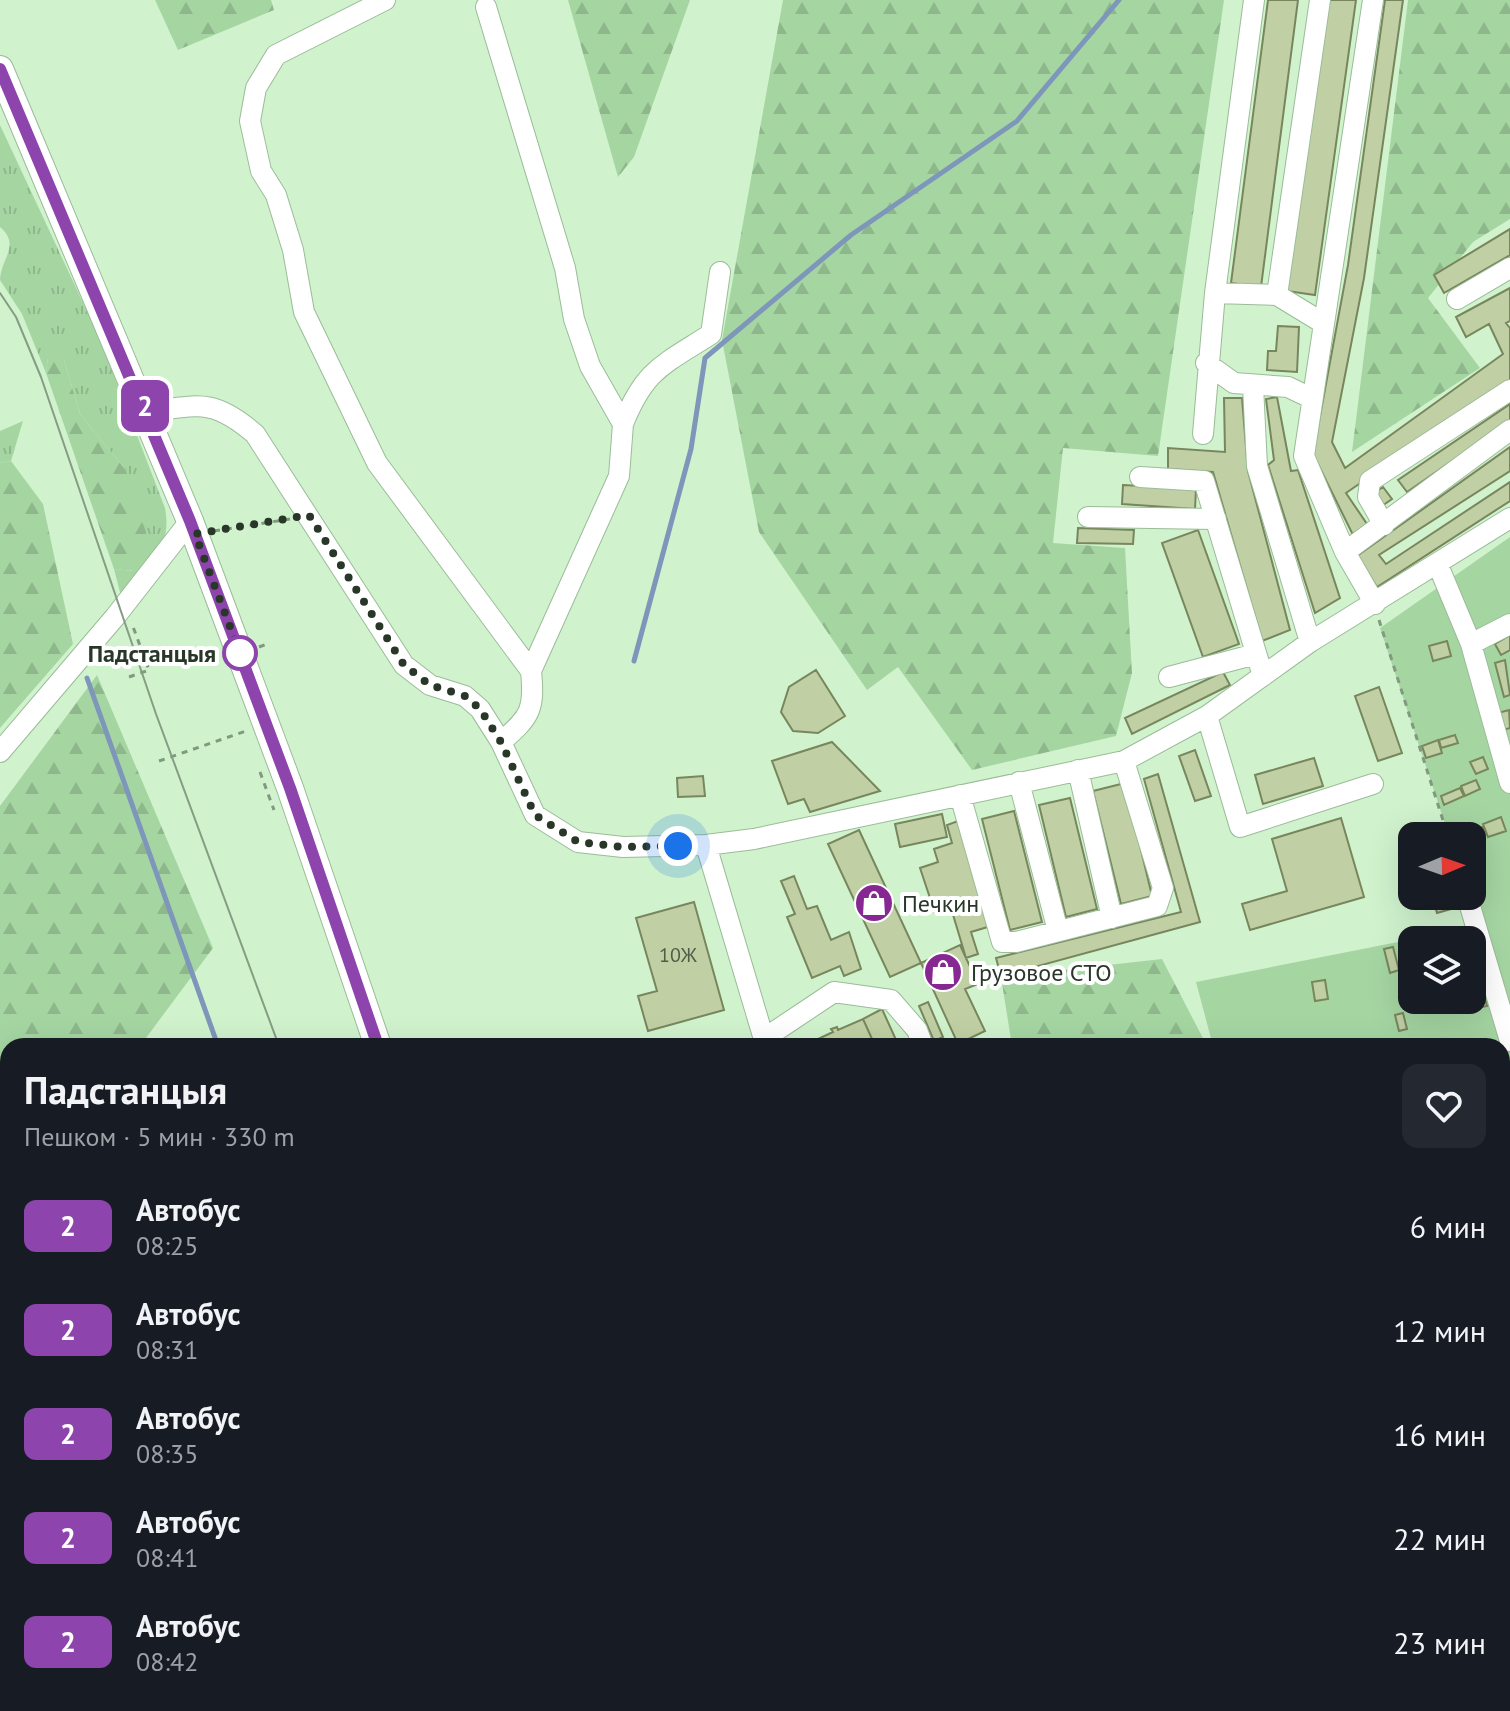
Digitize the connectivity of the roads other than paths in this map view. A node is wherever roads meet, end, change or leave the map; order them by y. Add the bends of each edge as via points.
1 (385, 0) edge
2 (1254, 0) edge
3 (1320, 0) edge
4 (1373, 0) edge
5 (486, 7) dead end
6 (0, 69) edge
7 (1510, 268) edge
8 (720, 272) dead end
9 (1215, 293) junction
10 (1277, 295) junction
11 (1457, 299) dead end
12 (1323, 323) junction
13 (1206, 363) junction
14 (1253, 386) junction
15 (1510, 390) edge
16 (1311, 398) junction
17 (147, 412) junction
18 (623, 424) junction
19 (1510, 430) edge
20 (1203, 434) dead end
21 (1140, 477) dead end
22 (1088, 517) dead end
23 (1510, 518) edge
24 (1216, 519) junction
25 (1384, 525) junction
26 (193, 528) junction
27 (1345, 552) junction
28 (1438, 565) junction
29 (1375, 604) junction
30 (1510, 624) edge
31 (1310, 642) junction
32 (1471, 644) junction
33 (1256, 654) junction
34 (531, 671) junction
35 (1263, 676) junction
36 (1169, 677) dead end
37 (1207, 716) junction
38 (501, 742) junction
39 (0, 752) edge
40 (1124, 761) junction
41 (1078, 770) junction
42 (1509, 773) edge
43 (1019, 782) junction
44 (1373, 784) dead end
45 (960, 795) junction
46 (706, 845) junction
47 (1471, 910) edge
48 (1112, 918) junction
49 (1058, 931) junction
50 (375, 1038) edge
51 (765, 1038) edge
52 (771, 1038) edge
53 (920, 1038) edge
54 (1509, 1038) edge

1 - 34 street via 276,55 256,88 250,121 261,171 276,195 293,250 304,312 377,463
2 - 9 street
3 - 10 street
4 - 12 street
5 - 18 street via 565,268 574,319 590,366
6 - 17 main road
7 - 11 street
8 - 18 street via 711,334 651,373 636,390
9 - 10 street
9 - 13 street
10 - 12 street
12 - 16 street
13 - 14 street via 1234,383
13 - 20 street
14 - 16 street via 1288,387
14 - 31 street via 1257,466
15 - 25 street via 1370,481 1368,497
16 - 27 street via 1304,456
17 - 26 main road
17 - 38 street via 203,405 230,413 255,434 404,665 430,685 465,696
18 - 34 street via 619,476
19 - 25 street
21 - 24 street via 1204,481
22 - 24 street
23 - 28 street
24 - 33 street
25 - 27 street
26 - 39 street
26 - 50 main road
27 - 29 street
28 - 29 street
28 - 32 street
29 - 31 street
30 - 32 street
31 - 35 street
32 - 42 street
33 - 35 street
33 - 36 street
34 - 38 street via 534,701 524,722
35 - 37 street
37 - 40 street
37 - 44 street via 1240,827
38 - 46 street via 535,815 578,842
40 - 41 street
40 - 48 street via 1163,888 1157,906
41 - 43 street
41 - 48 street
43 - 45 street
43 - 49 street
45 - 46 street
45 - 49 street via 1002,942
46 - 51 street
47 - 54 street
48 - 49 street
52 - 53 street via 834,992 891,1000

